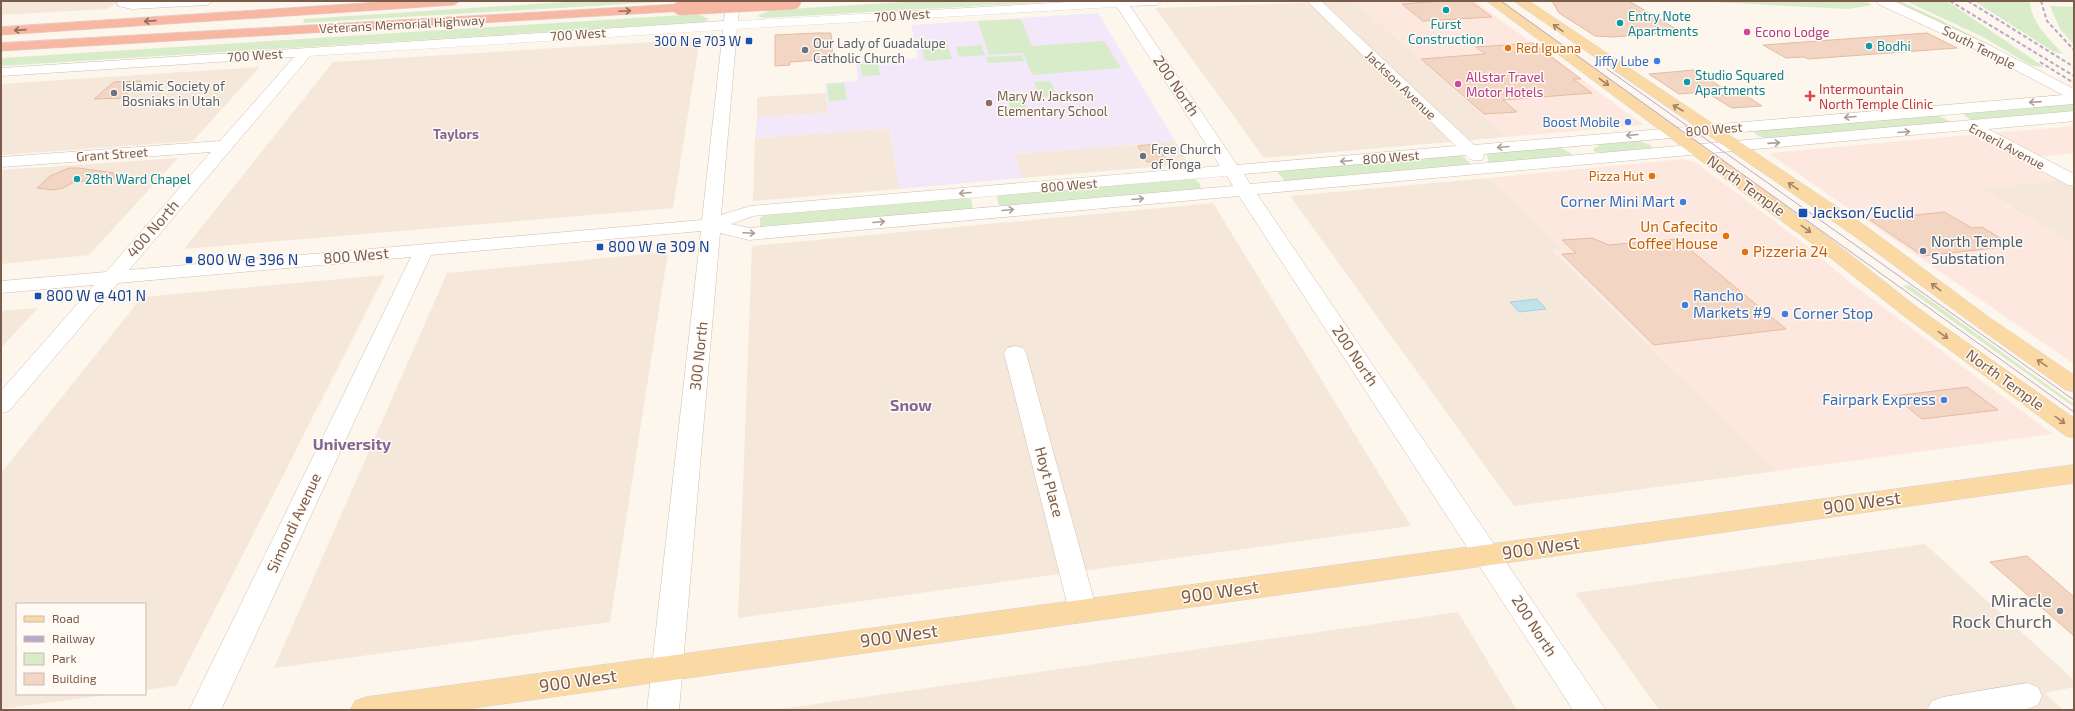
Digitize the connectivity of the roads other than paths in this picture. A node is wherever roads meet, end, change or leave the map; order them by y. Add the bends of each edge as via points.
1 (123, 1) edge
2 (207, 1) edge
3 (355, 1) edge
4 (454, 1) edge
5 (733, 1) edge
6 (798, 1) edge
7 (1156, 1) edge
8 (1313, 1) edge
9 (1494, 1) edge
10 (1520, 1) edge
11 (1883, 1) edge
12 (1121, 3) junction
13 (586, 13) junction
14 (1, 18) edge
15 (731, 25) junction
16 (1, 31) edge
17 (1, 47) edge
18 (306, 52) junction
19 (1, 55) edge
20 (1, 72) edge
21 (2074, 95) edge
22 (2074, 99) edge
23 (1939, 110) junction
24 (2074, 116) edge
25 (1970, 126) junction
26 (1710, 129) junction
27 (1671, 132) junction
28 (224, 146) junction
29 (1735, 146) junction
30 (1695, 149) junction
31 (1469, 150) junction
32 (1, 162) edge
33 (1489, 169) junction
34 (1233, 171) junction
35 (2074, 181) edge
36 (1244, 189) junction
37 (711, 225) junction
38 (424, 250) junction
39 (111, 277) junction
40 (1, 287) edge
41 (1015, 353) dead end
42 (2074, 385) edge
43 (1, 406) edge
44 (2074, 430) edge
45 (2074, 474) edge
46 (1487, 555) junction
47 (1083, 611) junction
48 (667, 668) junction
49 (2028, 696) dead end
50 (205, 710) edge
51 (366, 710) edge
52 (663, 710) edge
53 (1590, 710) edge
54 (1943, 710) edge

1 - 2 street via 132,5
3 - 14 highway
4 -> 16 highway, Veterans Memorial Highway
5 - 15 street, 300 North
13 -> 6 highway, Veterans Memorial Highway, bridge
7 - 12 street, 700 West
8 - 31 street, Jackson Avenue
9 -> 27 main road, North Temple
26 -> 10 main road, North Temple
11 - 21 street, South Temple via 1982,47
12 - 15 street, 700 West
12 - 34 street, 200 North
13 - 17 highway, Veterans Memorial Highway
13 - 19 highway
15 - 18 street, 700 West
15 - 37 street, 300 North
18 - 20 street, 700 West
18 - 28 street, 400 North
22 -> 23 street, 800 West
23 - 25 street, Emeril Avenue
23 -> 26 street, 800 West
24 - 25 street, 800 West
29 -> 25 street, 800 West
25 - 35 street, Emeril Avenue
26 - 27 street, 800 West
26 - 29 main road, North Temple
27 - 30 main road, North Temple
27 -> 31 street, 800 West
28 - 32 street, Grant Street
28 - 39 street, 400 North
29 - 30 street, 800 West
42 -> 29 main road, North Temple via 1982,322 1860,231
30 - 33 street, 800 West
30 -> 44 main road, North Temple via 1821,240 1922,320
31 - 33 street, Jackson Avenue
31 -> 34 street, 800 West
33 - 36 street, 800 West
34 - 36 street, 200 North
34 -> 37 street, 800 West via 750,211
37 -> 36 street, 800 West via 749,234
36 - 46 street, 200 North
37 - 38 street, 800 West
37 - 48 street, 300 North
38 - 39 street, 800 West
38 - 50 street, Simondi Avenue
39 - 40 street, 800 West
39 - 43 street, 400 North
41 - 47 street, Hoyt Place
45 - 46 main road, 900 West
46 - 47 main road, 900 West
46 - 53 street, 200 North
47 - 48 main road, 900 West
48 - 51 main road, 900 West
48 - 52 street, 300 North
49 - 54 street

